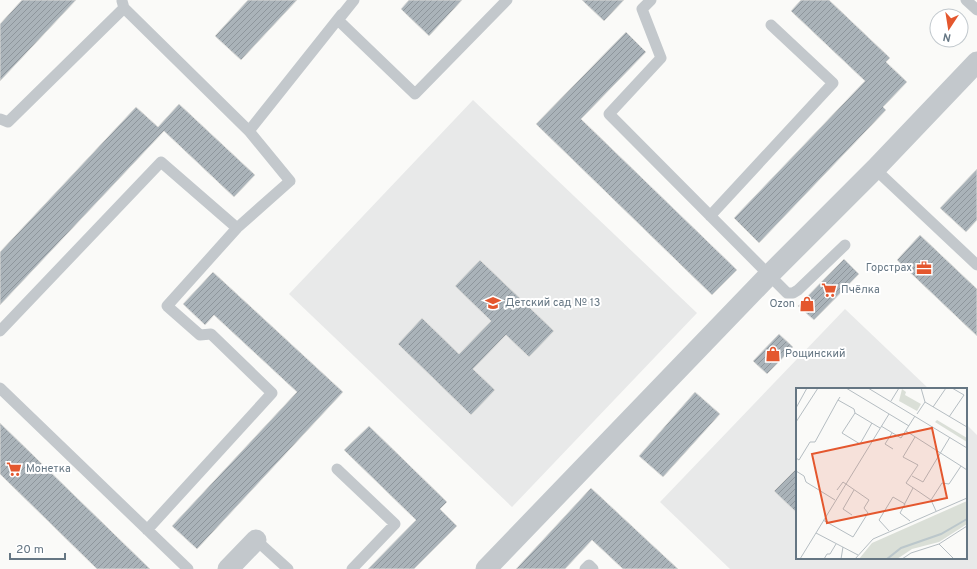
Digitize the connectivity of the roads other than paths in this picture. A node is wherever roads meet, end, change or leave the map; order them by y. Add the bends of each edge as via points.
1 (353, 0) edge
2 (507, 0) edge
3 (651, 0) edge
4 (966, 0) edge
5 (123, 4) edge
6 (977, 10) edge
7 (771, 25) dead end
8 (977, 62) edge
9 (0, 119) edge
10 (249, 131) junction
11 (875, 168) junction
12 (710, 216) junction
13 (237, 228) junction
14 (845, 245) dead end
15 (977, 265) edge
16 (769, 275) junction
17 (0, 331) edge
18 (0, 388) edge
19 (337, 469) dead end
20 (147, 530) junction
21 (256, 540) joint
22 (188, 569) edge
23 (228, 569) edge
24 (288, 569) edge
25 (352, 569) edge
26 (486, 569) edge
27 (585, 569) edge
28 (593, 569) edge

1 - 2 lane via 338,20 415,94
1 - 10 lane
3 - 12 lane via 642,9 661,58 609,114
4 - 6 lane
5 - 9 lane via 8,122
5 - 10 lane
7 - 12 lane via 833,83
8 - 11 street
10 - 13 lane via 290,180
11 - 15 lane
11 - 16 street
12 - 16 lane
13 - 17 lane via 161,162
13 - 20 lane via 167,306 200,335 212,334 272,393
14 - 16 lane via 793,293 787,293
16 - 26 street
18 - 20 lane
19 - 25 lane via 395,524
20 - 22 lane
21 - 23 street
21 - 24 lane
27 - 28 lane via 589,565

